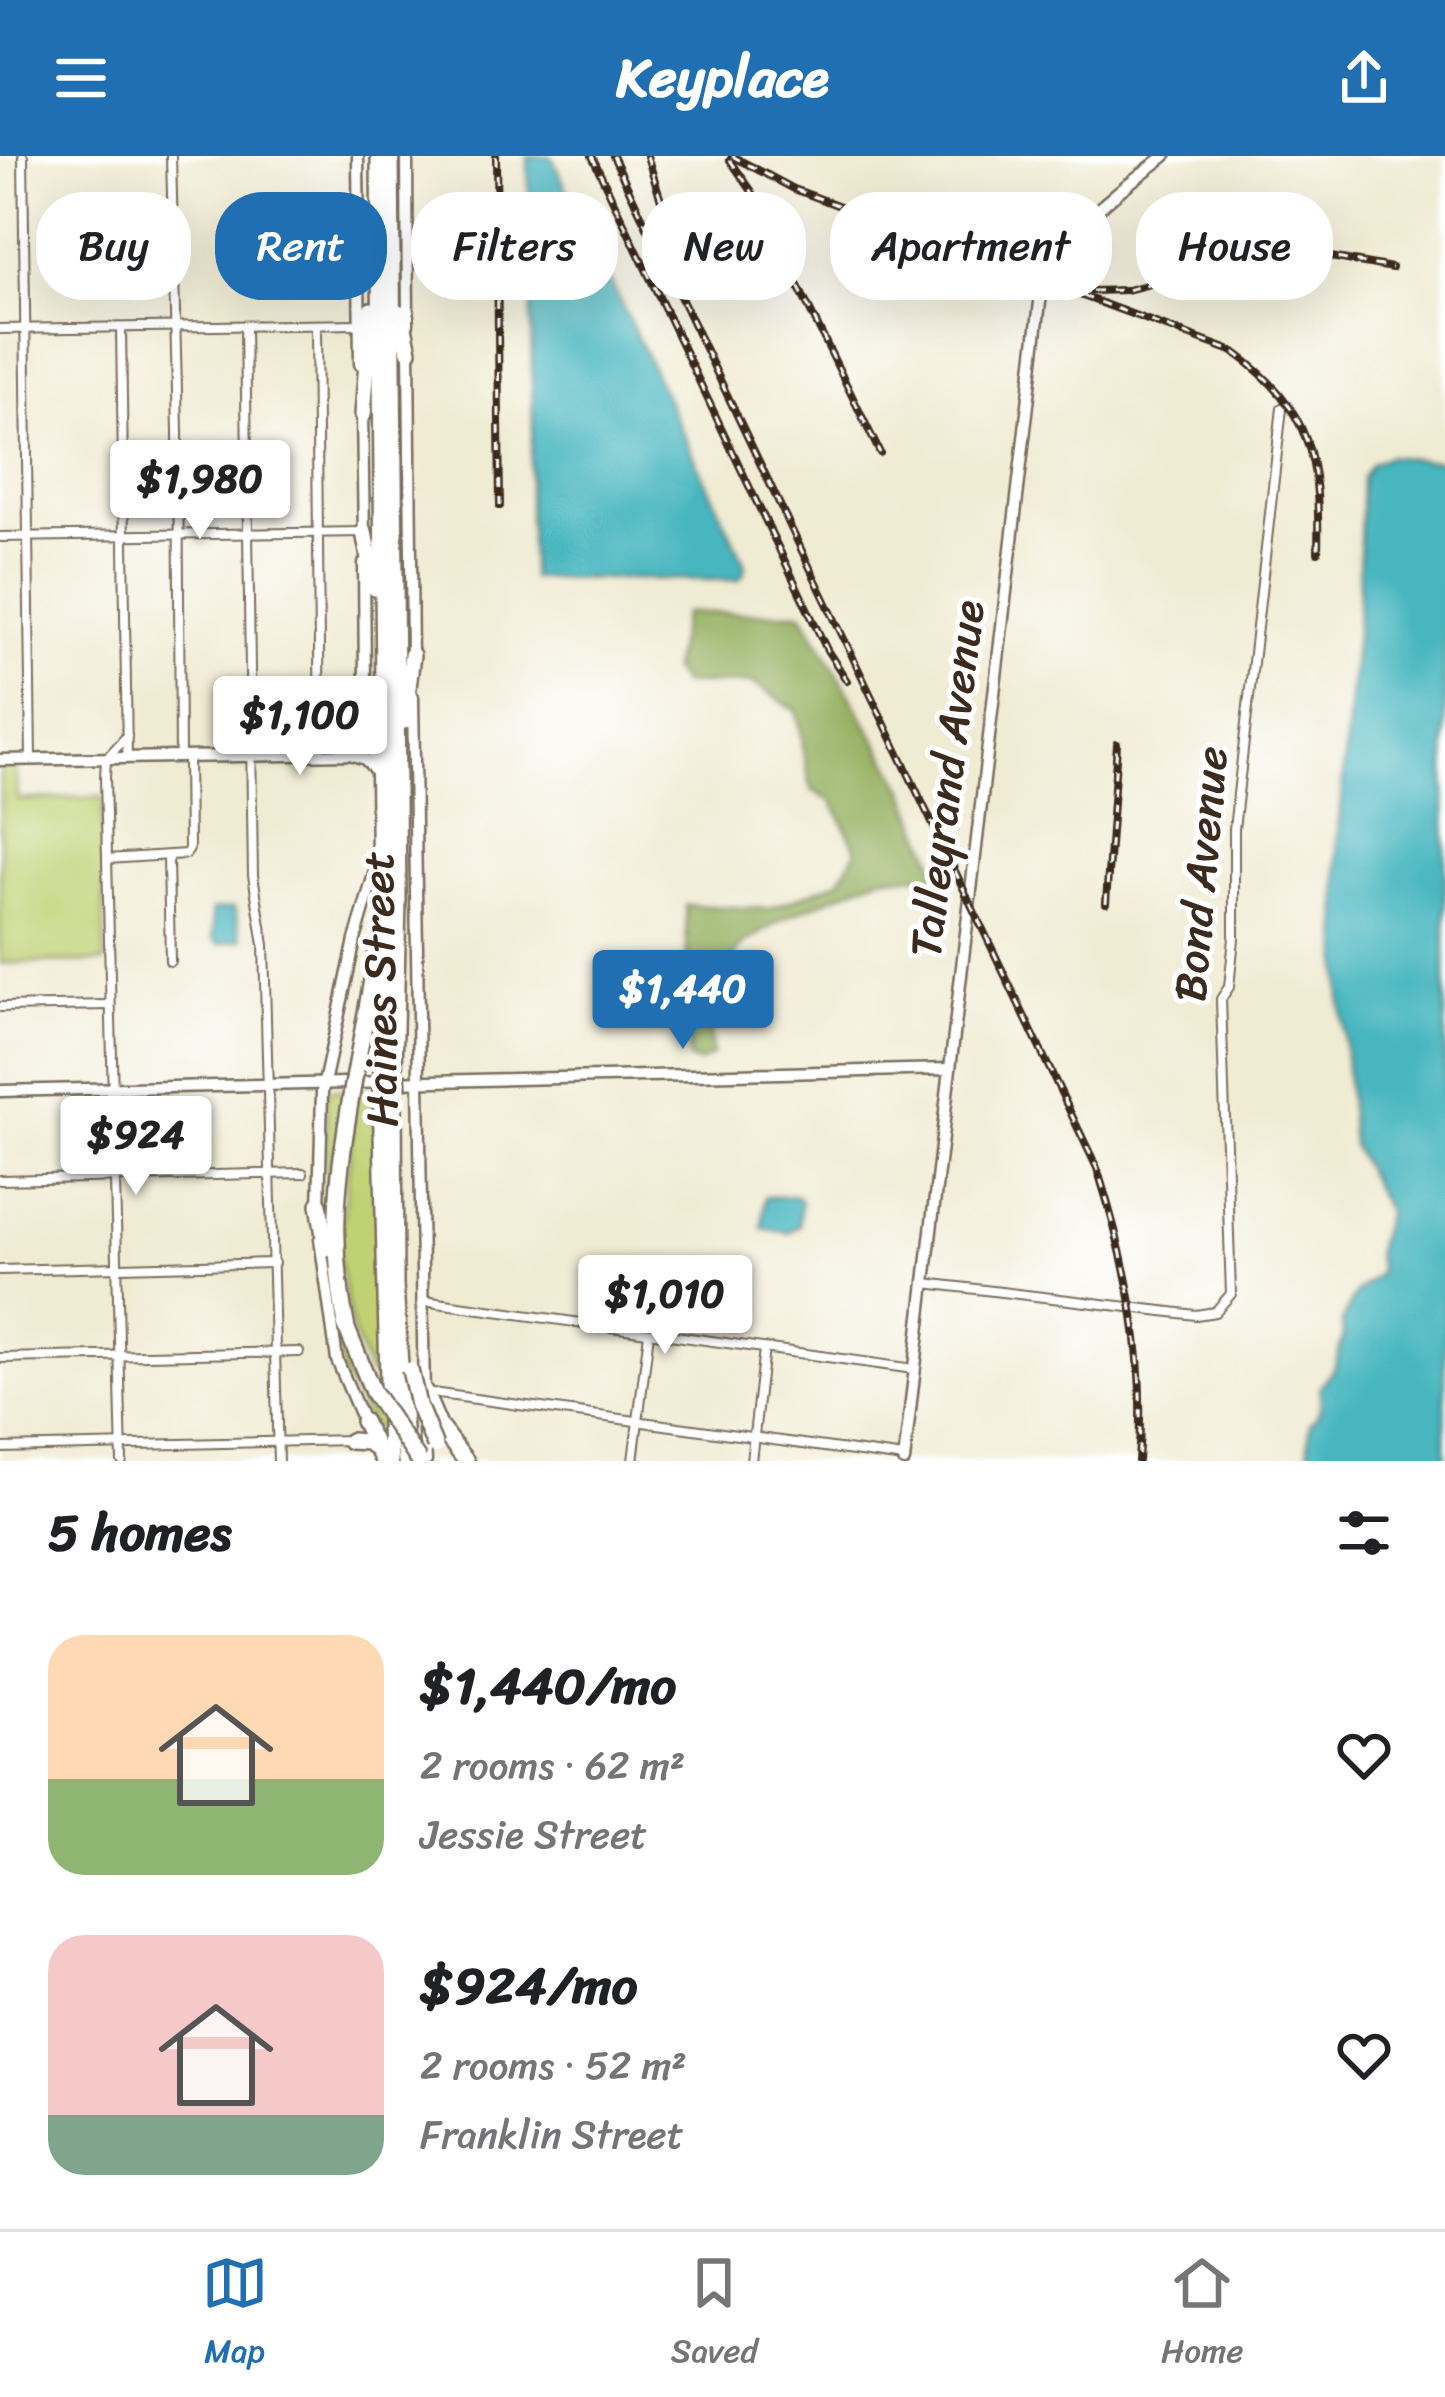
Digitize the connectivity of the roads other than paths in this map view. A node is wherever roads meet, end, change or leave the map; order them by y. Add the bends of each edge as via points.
1 (23, 156) edge
2 (171, 156) edge
3 (358, 156) edge
4 (378, 156) edge
5 (391, 156) edge
6 (406, 156) edge
7 (1165, 156) edge
8 (379, 192) edge
9 (393, 246) junction
10 (373, 300) edge
11 (380, 300) edge
12 (359, 324) junction
13 (245, 326) junction
14 (316, 326) junction
15 (174, 327) junction
16 (121, 328) junction
17 (0, 329) edge
18 (25, 329) junction
19 (409, 351) junction
20 (1282, 408) dead end
21 (363, 416) junction
22 (318, 532) junction
23 (364, 532) junction
24 (247, 533) junction
25 (178, 534) junction
26 (124, 535) junction
27 (28, 536) junction
28 (0, 537) edge
29 (383, 652) junction
30 (412, 656) junction
31 (365, 684) junction
32 (127, 736) junction
33 (350, 754) junction
34 (320, 755) junction
35 (250, 756) junction
36 (184, 758) junction
37 (106, 759) junction
38 (127, 759) junction
39 (0, 760) edge
40 (31, 760) junction
41 (376, 772) junction
42 (397, 778) junction
43 (169, 858) junction
44 (107, 859) junction
45 (386, 903) junction
46 (170, 962) dead end
47 (110, 1005) junction
48 (0, 1007) edge
49 (949, 1069) junction
50 (391, 1081) junction
51 (418, 1081) junction
52 (269, 1084) junction
53 (324, 1084) junction
54 (113, 1088) junction
55 (0, 1090) edge
56 (271, 1173) junction
57 (303, 1173) dead end
58 (115, 1177) junction
59 (0, 1180) edge
60 (320, 1204) junction
61 (274, 1263) junction
62 (117, 1267) junction
63 (0, 1270) edge
64 (924, 1283) junction
65 (421, 1301) junction
66 (347, 1329) junction
67 (649, 1333) junction
68 (764, 1348) junction
69 (299, 1352) dead end
70 (275, 1353) junction
71 (119, 1356) junction
72 (0, 1358) edge
73 (914, 1369) junction
74 (424, 1391) junction
75 (363, 1421) junction
76 (638, 1421) junction
77 (424, 1428) joint
78 (754, 1438) junction
79 (350, 1441) junction
80 (277, 1442) junction
81 (121, 1445) junction
82 (0, 1448) edge
83 (384, 1457) edge
84 (429, 1458) edge
85 (904, 1460) edge
86 (122, 1461) edge
87 (278, 1461) edge
88 (406, 1461) edge
89 (466, 1461) edge
90 (633, 1461) edge
91 (751, 1461) edge

1 - 18 street
2 - 15 street
3 - 12 street, Haines Street
4 - 8 highway
5 - 9 highway
6 - 19 street, Haines Street
7 - 49 street, Talleyrand Avenue via 1072,234 1040,302
9 - 19 highway
9 - 42 highway
10 - 21 highway
11 - 29 highway
12 - 14 street
12 - 21 street, Haines Street
13 - 14 street
13 - 15 street
13 - 24 street
14 - 22 street
15 - 16 street
15 - 25 street
16 - 18 street
16 - 26 street
17 - 18 street
18 - 27 street
19 - 30 street, Haines Street
20 - 64 street, Bond Avenue via 1234,829 1234,938 1221,999 1228,1301 1215,1312 1187,1314
21 - 23 street, Haines Street
22 - 23 street
22 - 24 street
22 - 34 street
23 - 29 highway
23 - 31 street, Haines Street
24 - 25 street
24 - 35 street
25 - 26 street
25 - 36 street
26 - 27 street
26 - 32 street
27 - 28 street
27 - 40 street
29 - 45 highway
30 - 42 highway
30 - 51 street, Haines Street
31 - 33 street via 364,742
31 - 41 street, Haines Street
32 - 37 street
32 - 38 street
33 - 34 street
33 - 41 street
34 - 35 street
35 - 36 street
35 - 52 street
36 - 38 street
36 - 43 street via 189,849
37 - 38 street
37 - 40 street
37 - 44 street
39 - 40 street
41 - 53 street, Haines Street via 376,874
42 - 50 highway
43 - 44 street
43 - 46 street
44 - 47 street
45 - 50 highway
45 - 66 highway via 339,1166 334,1238
47 - 48 street
47 - 54 street
49 - 51 street
49 - 64 street, Talleyrand Avenue
50 - 83 highway
50 - 84 highway, bridge via 410,1370
50 - 88 highway
51 - 53 street
51 - 65 street, Haines Street
52 - 53 street
52 - 54 street
52 - 56 street
53 - 60 street, Haines Street
54 - 55 street
54 - 58 street
56 - 57 street
56 - 58 street
56 - 61 street
58 - 59 street
58 - 62 street
60 - 66 highway
60 - 75 street, Haines Street via 337,1360
61 - 62 street
61 - 70 street
62 - 63 street
62 - 71 street
64 - 73 street, Talleyrand Avenue
65 - 67 street
65 - 74 street, Haines Street
66 - 84 highway, bridge via 373,1392
67 - 68 street
67 - 76 street
68 - 73 street
68 - 78 street
69 - 70 street
70 - 71 street
70 - 80 street
71 - 72 street
71 - 81 street
73 - 85 street, Talleyrand Avenue
74 - 76 street
74 - 77 street, Haines Street
74 - 89 highway
75 - 79 street
75 - 83 highway
76 - 78 street
76 - 90 street
77 - 84 highway
78 - 85 street
78 - 91 street
79 - 80 street
79 - 83 highway via 368,1442
80 - 81 street
80 - 87 street
81 - 82 street
81 - 86 street

